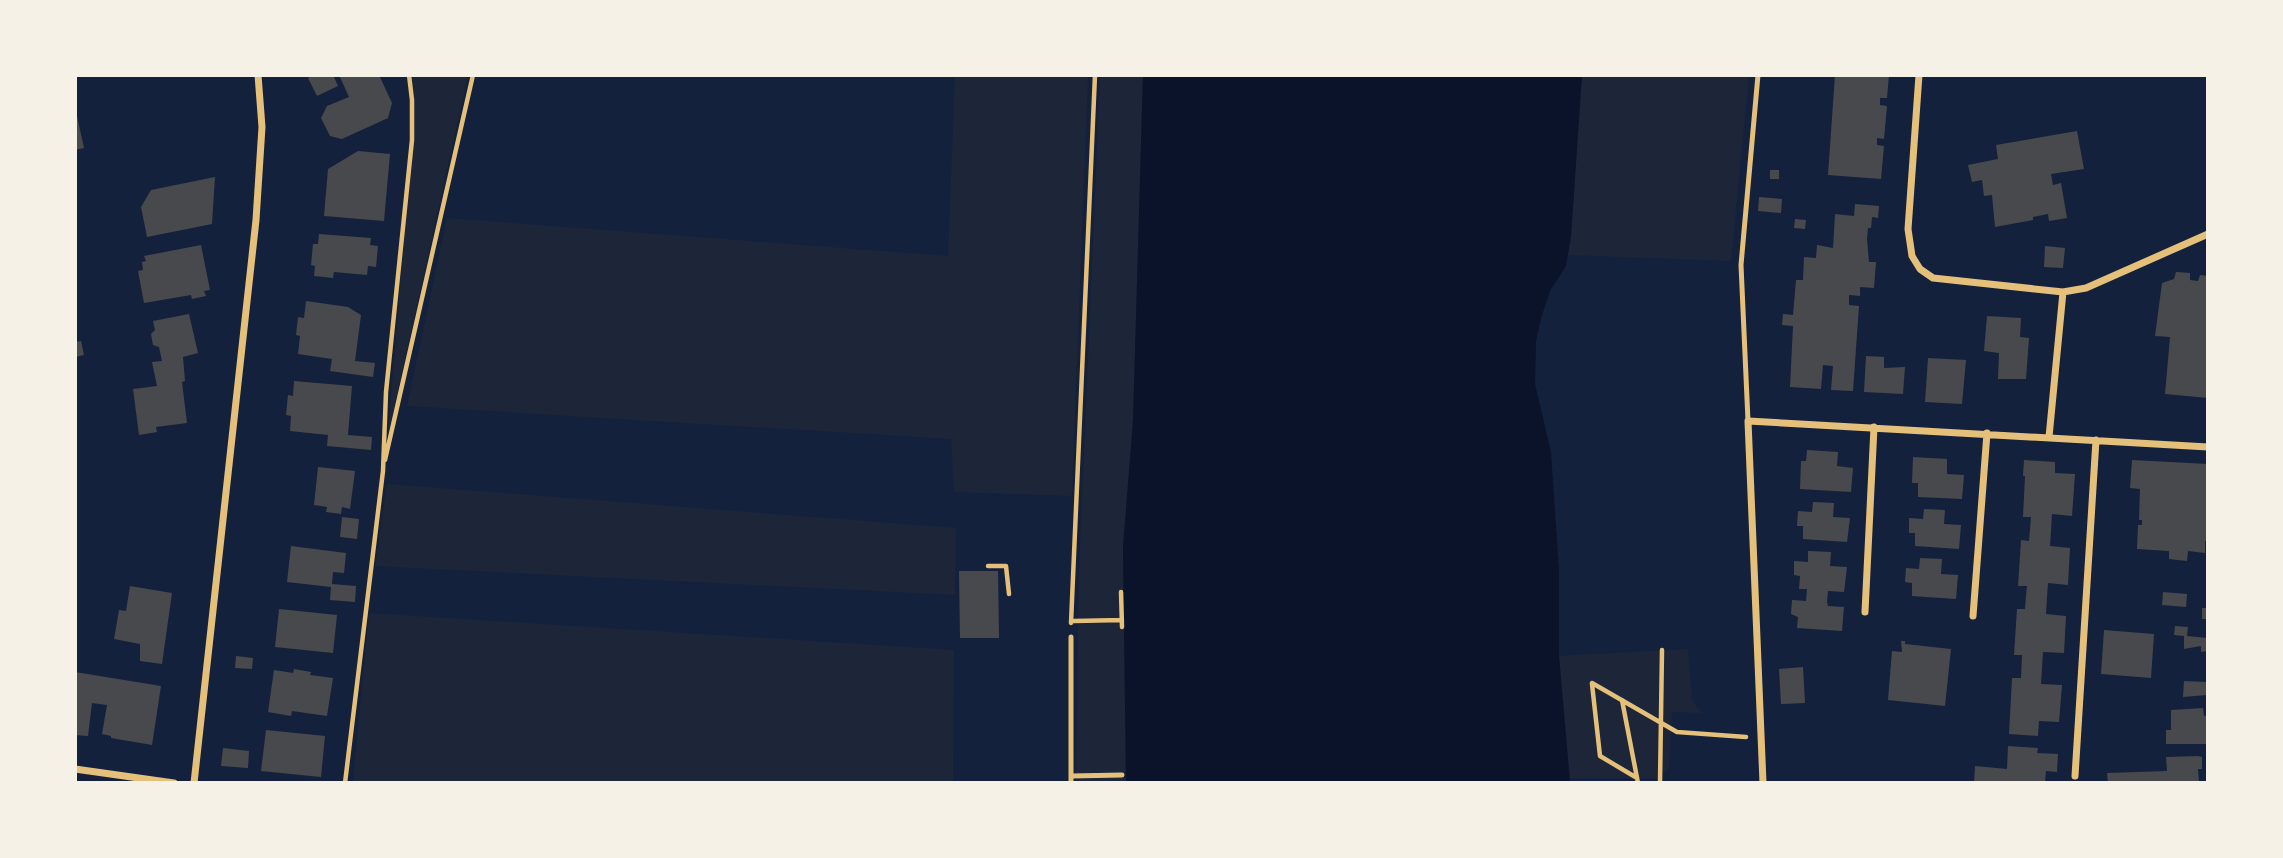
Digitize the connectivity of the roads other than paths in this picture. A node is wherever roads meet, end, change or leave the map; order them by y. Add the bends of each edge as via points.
1 (258, 75) edge
2 (1758, 75) edge
3 (1919, 75) edge
4 (2208, 234) edge
5 (2063, 292) junction
6 (1748, 421) junction
7 (1874, 427) junction
8 (1986, 433) junction
9 (2049, 437) junction
10 (2096, 440) junction
11 (2208, 447) edge
12 (1866, 612) dead end
13 (1973, 616) dead end
14 (1071, 637) road end
15 (75, 769) edge
16 (1122, 775) dead end
17 (2074, 776) dead end
18 (1071, 780) edge
19 (174, 783) edge
20 (194, 783) edge
21 (1763, 783) edge

1 - 20 street via 262,127 256,220
2 - 6 lane via 1741,265
3 - 5 street via 1908,229 1912,256 1920,269 1933,278
4 - 5 street via 2086,288
5 - 9 street
6 - 7 street
6 - 21 street
7 - 8 street
7 - 12 street
8 - 9 street
8 - 13 street
9 - 10 street
10 - 11 street
10 - 17 street
14 - 18 lane
15 - 19 street
16 - 18 lane

